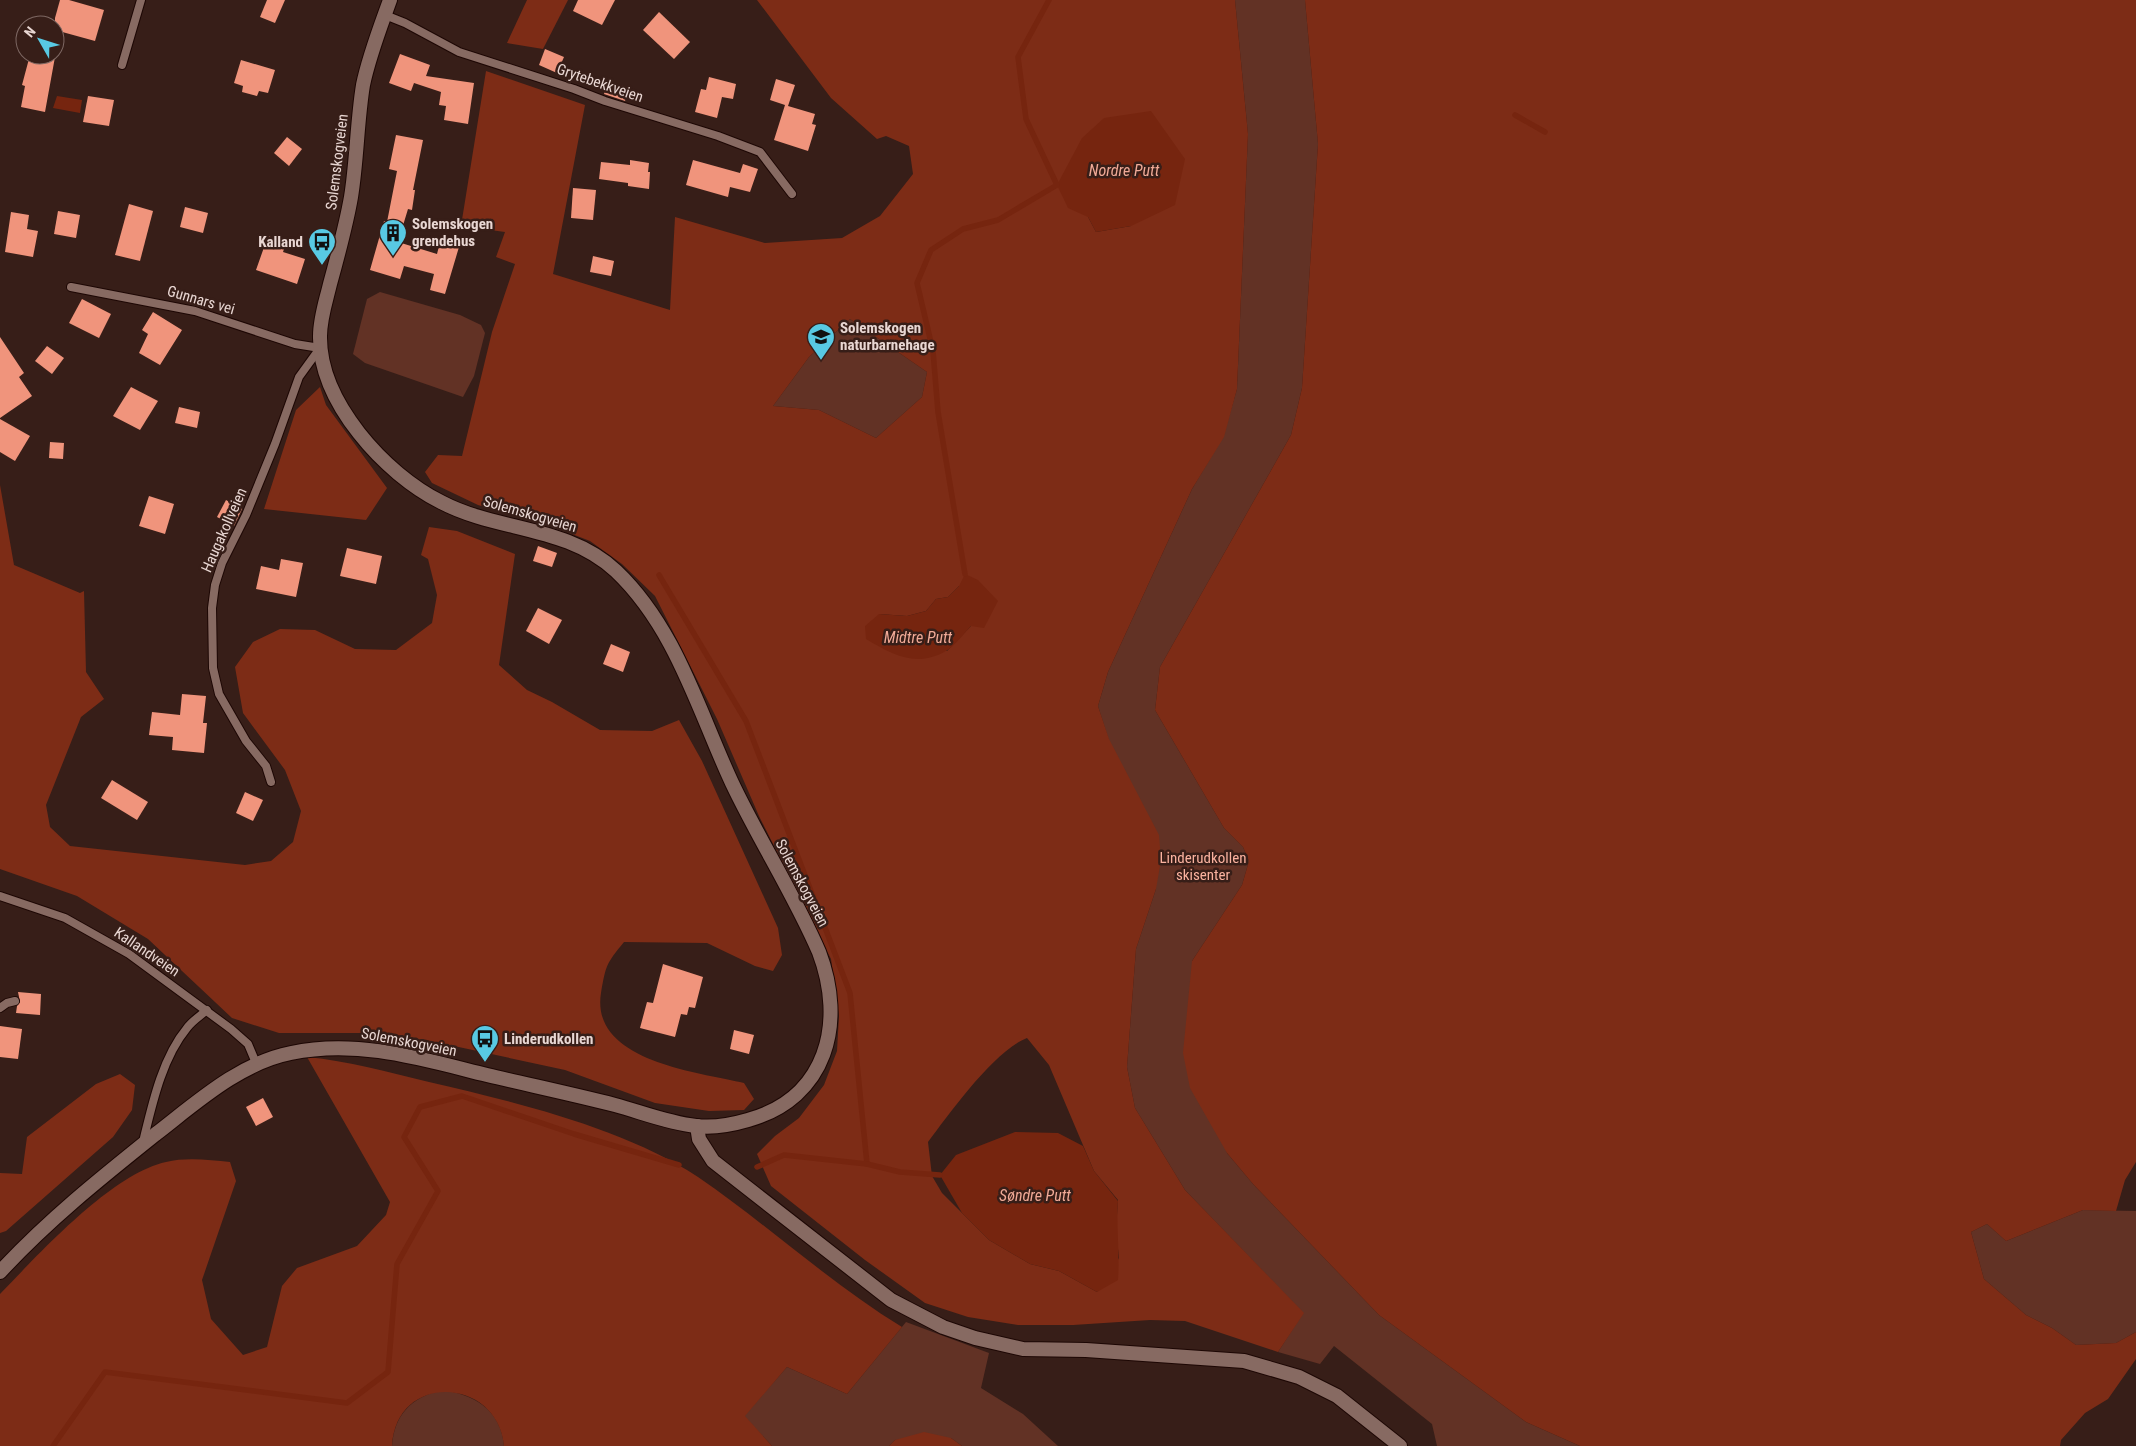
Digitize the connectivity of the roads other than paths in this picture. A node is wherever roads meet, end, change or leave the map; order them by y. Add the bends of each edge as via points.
1 (142, 0) edge
2 (390, 0) edge
3 (385, 15) junction
4 (122, 65) dead end
5 (792, 194) dead end
6 (71, 287) dead end
7 (320, 348) junction
8 (271, 782) dead end
9 (0, 896) edge
10 (15, 1001) dead end
11 (0, 1008) edge
12 (207, 1010) junction
13 (256, 1064) junction
14 (697, 1126) junction
15 (142, 1145) junction
16 (0, 1272) edge
17 (1400, 1446) edge

1 - 4 lane
2 - 3 street, Solemskogveien
3 - 5 lane, Grytebekkveien via 459,52 760,152
3 - 7 street, Solemskogveien via 363,88 351,197 321,321
6 - 7 lane, Gunnars vei via 195,311 295,344
7 - 8 lane, Haugakollveien via 299,377 276,444 222,563 212,608 213,668 219,694 242,735 266,766
7 - 14 street, Solemskogveien via 333,390 354,425 378,456 402,477 430,497 458,510 581,546 609,565 634,591 670,643 732,782 814,940 828,981 831,1012 824,1054 812,1078 795,1097 770,1112 727,1125
9 - 12 lane, Kallandveien via 65,918 85,929 129,954
10 - 11 lane
12 - 13 lane, Kallandveien via 248,1044
12 - 15 lane via 188,1026 176,1045 154,1097
13 - 14 street, Solemskogveien via 273,1057 312,1050 370,1049
13 - 15 street, Solemskogveien via 203,1098
14 - 17 street via 699,1139 713,1162 891,1300 932,1322 975,1338 1023,1349 1244,1361 1299,1377 1337,1396
15 - 16 street, Solemskogveien via 65,1207

